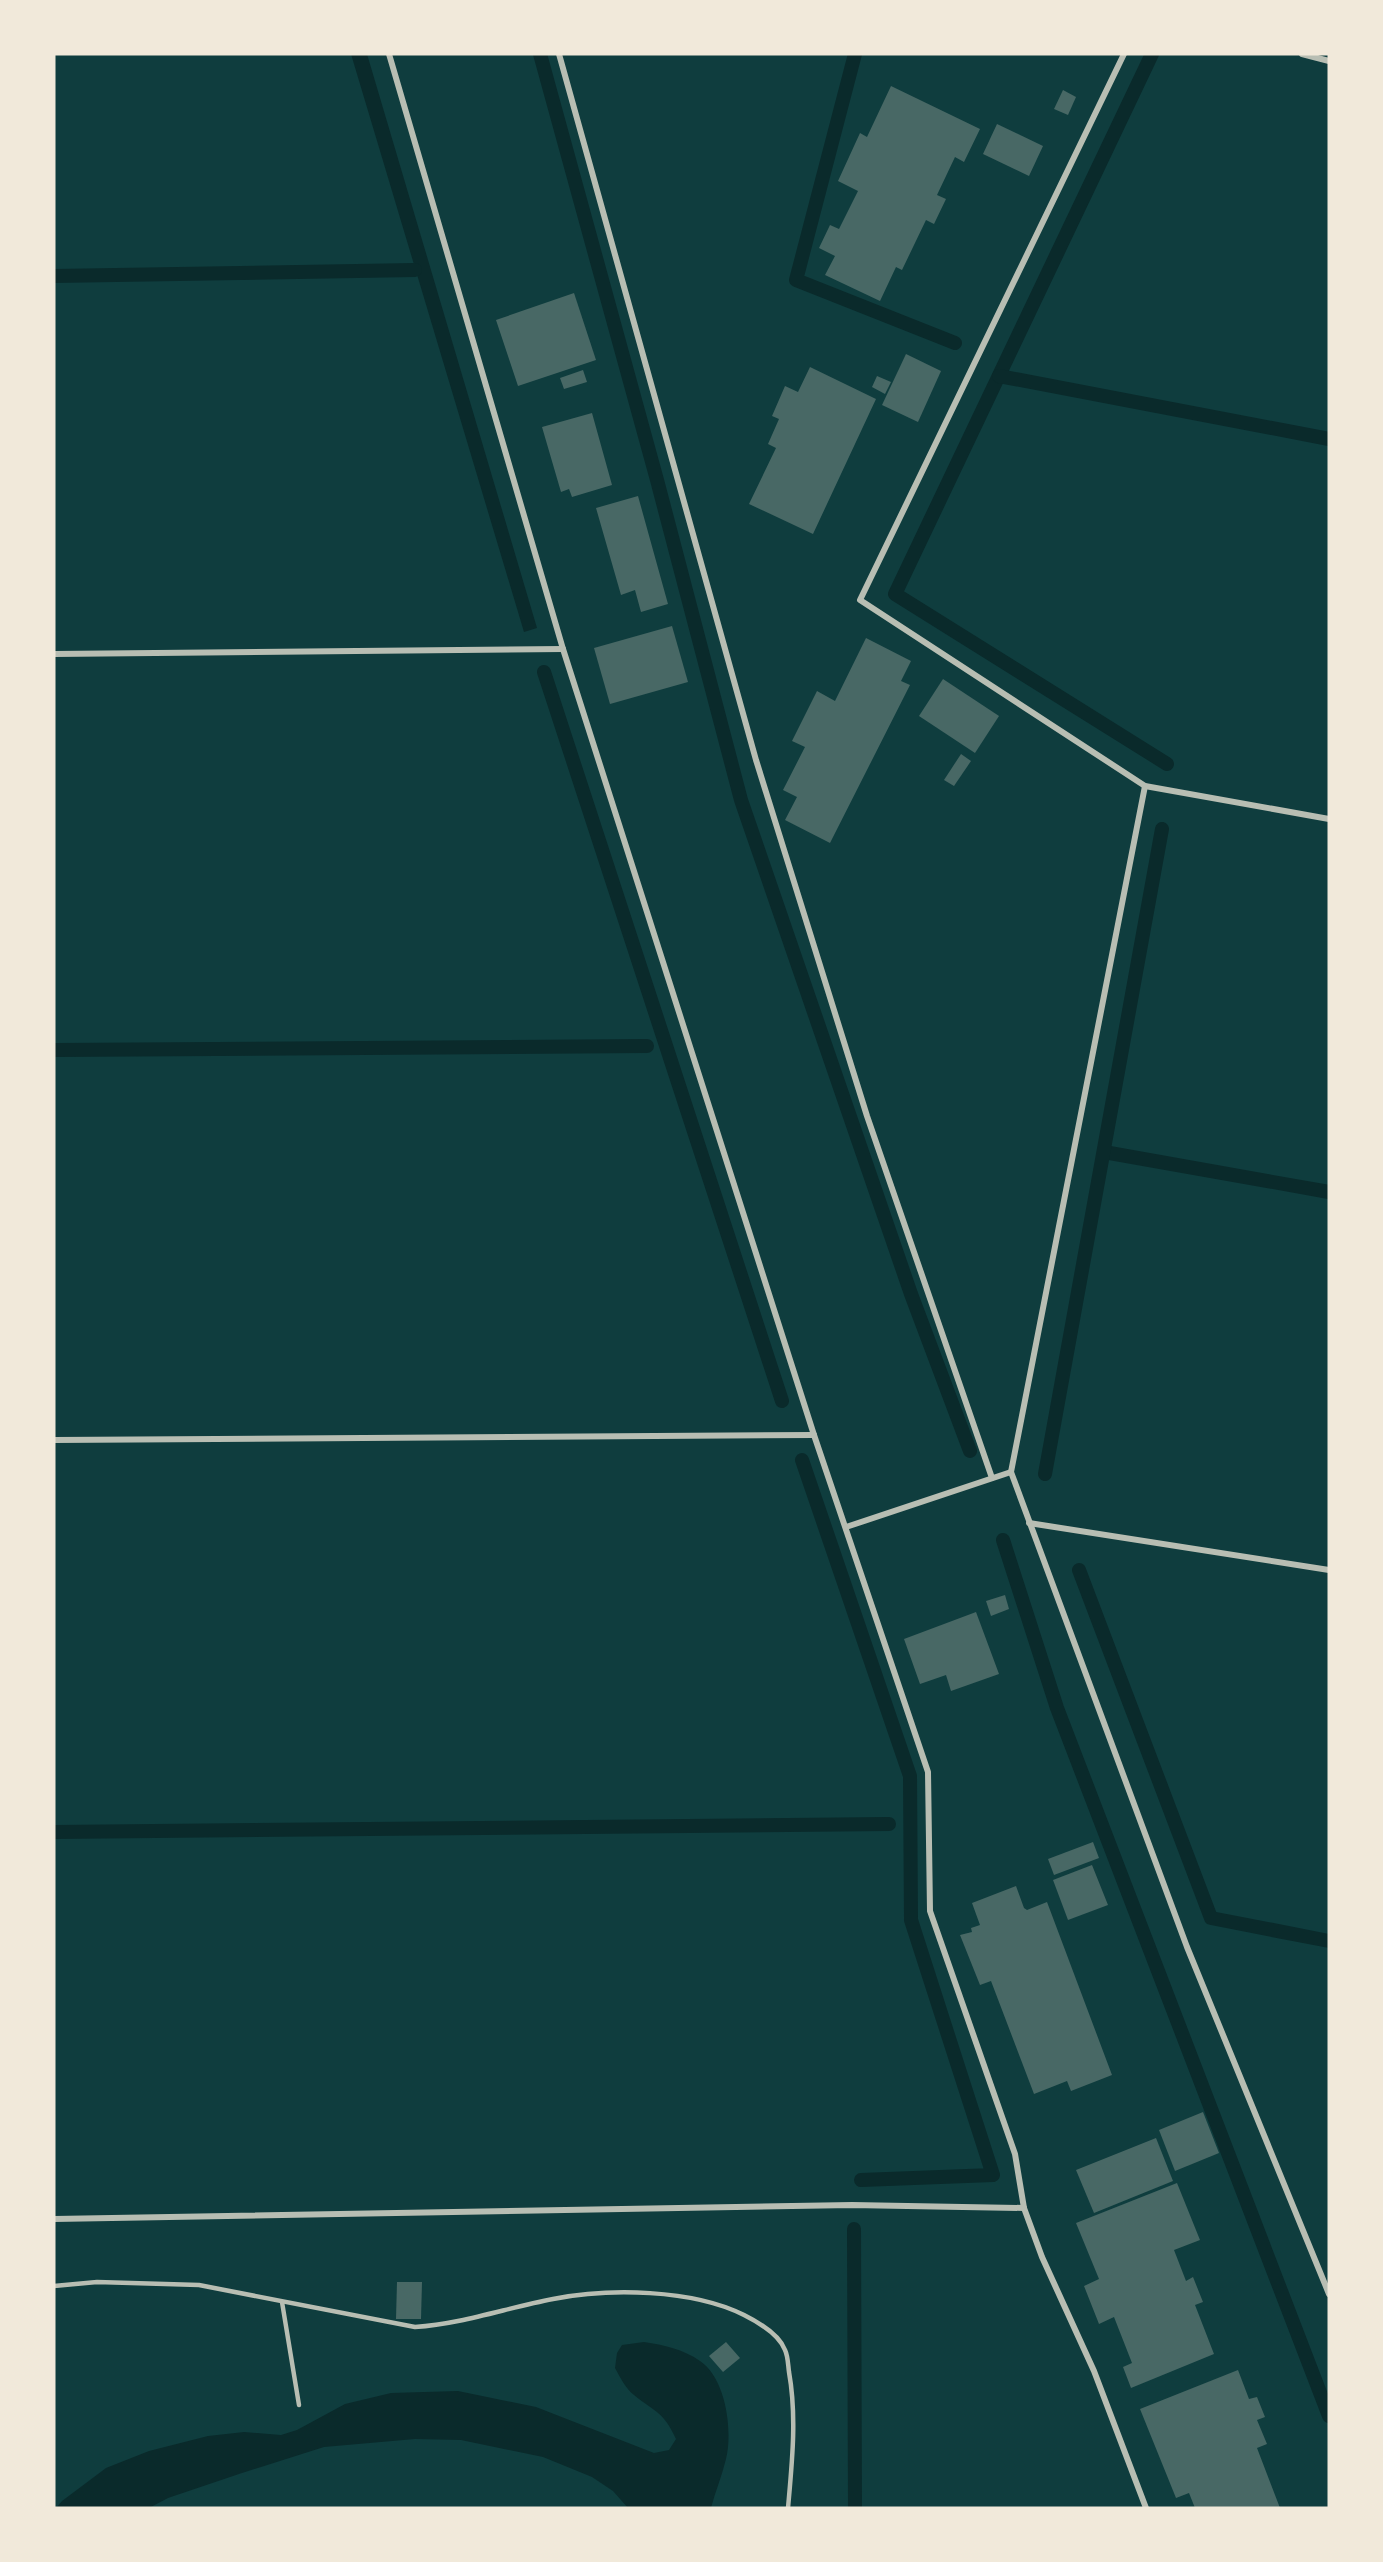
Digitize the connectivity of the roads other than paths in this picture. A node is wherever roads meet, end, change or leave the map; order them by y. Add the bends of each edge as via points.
1 (389, 54) edge
2 (559, 54) edge
3 (1124, 54) edge
4 (1302, 54) edge
5 (1329, 61) edge
6 (563, 649) junction
7 (54, 654) edge
8 (1145, 786) junction
9 (1329, 819) edge
10 (814, 1435) junction
11 (54, 1440) edge
12 (1011, 1472) junction
13 (992, 1478) junction
14 (1029, 1523) junction
15 (846, 1527) junction
16 (1329, 1570) edge
17 (1024, 2208) junction
18 (54, 2218) edge
19 (54, 2286) edge
20 (1329, 2294) edge
21 (282, 2302) junction
22 (299, 2405) dead end
23 (788, 2508) edge
24 (1146, 2508) edge

1 - 6 street
2 - 13 street via 756,760 867,1116
3 - 8 street via 860,600
4 - 5 street
6 - 7 street
6 - 10 street
8 - 9 street
8 - 12 street
10 - 11 street
10 - 15 street
12 - 13 street
12 - 14 street
13 - 15 street
14 - 16 street
14 - 20 street via 1187,1947
15 - 17 street via 928,1772 930,1911 1015,2154
17 - 18 street via 852,2205
17 - 24 street via 1042,2257 1095,2371
19 - 21 lane via 96,2282 199,2285
21 - 22 lane
21 - 23 lane via 415,2327 447,2325 553,2299 620,2291 677,2296 732,2309 762,2324 785,2349 794,2444

